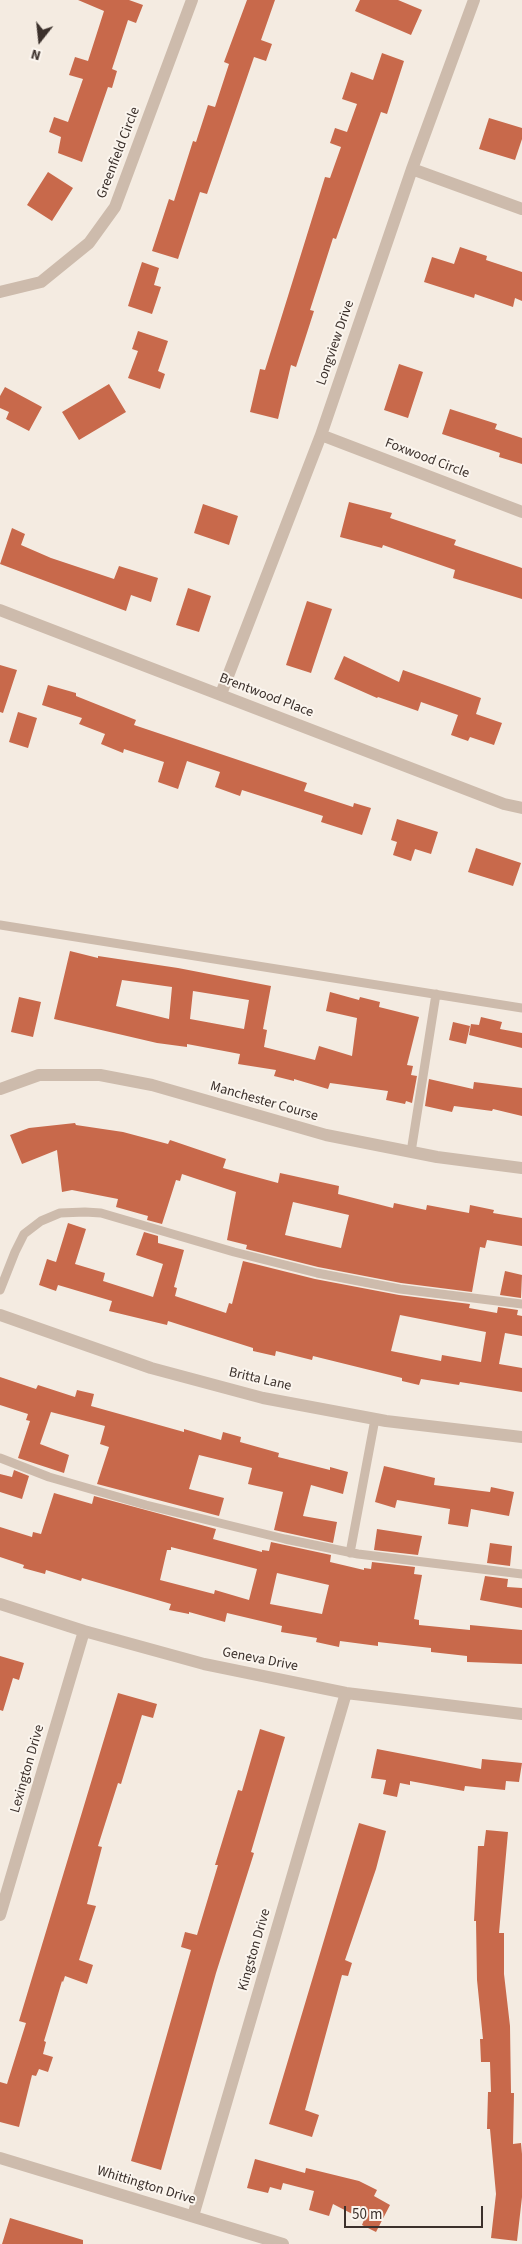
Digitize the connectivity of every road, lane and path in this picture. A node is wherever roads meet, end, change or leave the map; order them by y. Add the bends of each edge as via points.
1 (192, 0) edge
2 (474, 0) edge
3 (412, 169) junction
4 (522, 209) edge
5 (0, 292) edge
6 (321, 435) junction
7 (522, 512) edge
8 (0, 610) edge
9 (221, 694) junction
10 (522, 808) edge
11 (0, 925) edge
12 (436, 994) junction
13 (522, 1008) edge
14 (0, 1089) edge
15 (411, 1152) junction
16 (522, 1168) edge
17 (0, 1290) edge
18 (522, 1304) edge
19 (0, 1315) edge
20 (375, 1419) junction
21 (522, 1437) edge
22 (0, 1458) edge
23 (350, 1553) junction
24 (522, 1574) edge
25 (0, 1604) edge
26 (84, 1631) junction
27 (346, 1693) junction
28 (522, 1714) edge
29 (0, 1915) edge
30 (0, 2158) edge
31 (193, 2216) junction
32 (283, 2244) edge

1 - 5 street, Greenfield Circle via 115,207 90,243 41,282
2 - 3 street, Longview Drive
3 - 4 street
3 - 6 street, Longview Drive
6 - 7 street, Foxwood Circle
6 - 9 street, Longview Drive
8 - 9 street, Brentwood Place
9 - 10 street, Brentwood Place via 504,804
11 - 12 lane
12 - 13 lane
12 - 15 lane
14 - 15 street, Manchester Course via 40,1075 100,1075 152,1085 326,1135
15 - 16 street, Manchester Course
17 - 18 lane via 24,1234 41,1221 60,1213 85,1212 101,1213 318,1273 400,1289
19 - 20 street, Britta Lane via 151,1368 263,1398
20 - 21 street, Britta Lane
20 - 23 lane
22 - 23 lane via 49,1477 146,1505
23 - 24 lane
25 - 26 street, Geneva Drive
26 - 27 street, Geneva Drive via 204,1664
26 - 29 street, Lexington Drive
27 - 28 street, Geneva Drive
27 - 31 street, Kingston Drive
30 - 31 street, Whittington Drive
31 - 32 street, Whittington Drive

